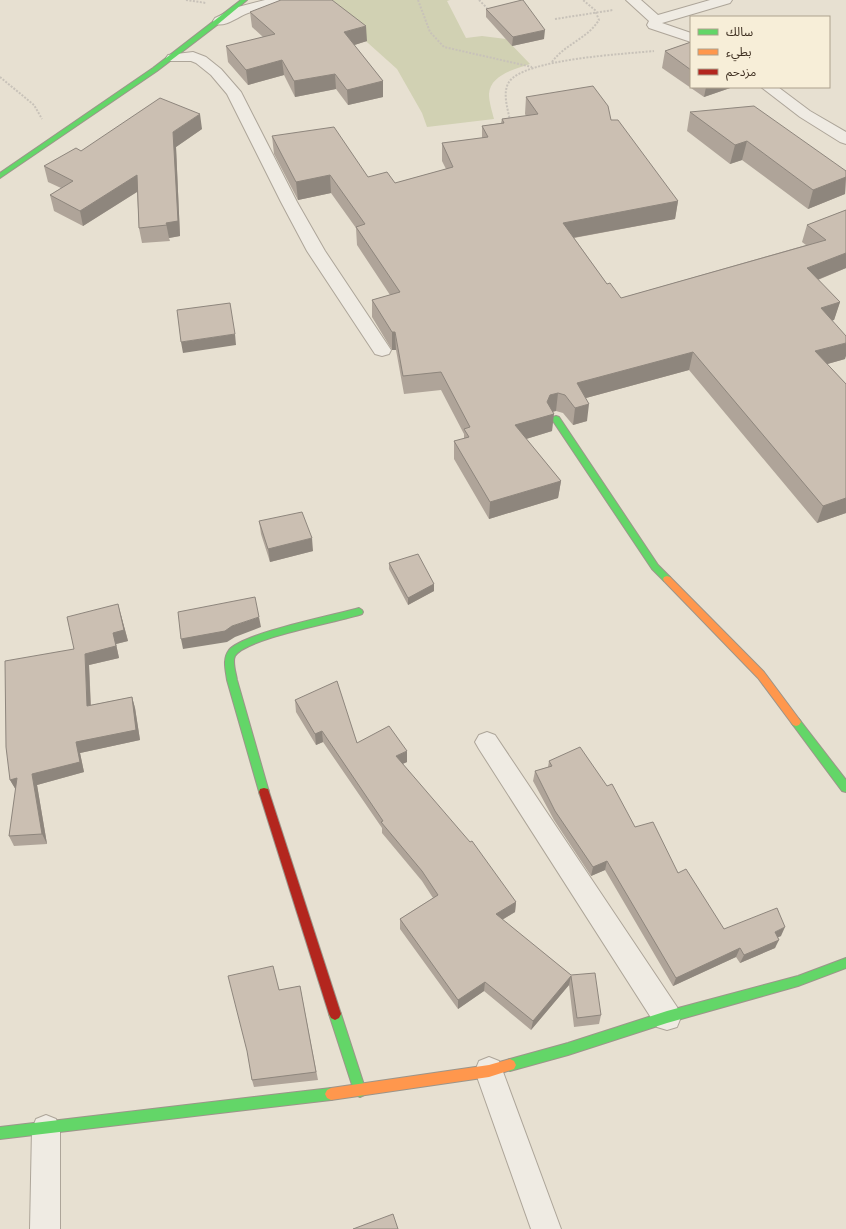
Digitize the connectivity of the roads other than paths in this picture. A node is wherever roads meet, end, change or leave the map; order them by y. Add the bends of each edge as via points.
1 (244, 0) edge
2 (281, 0) edge
3 (725, 0) edge
4 (636, 2) edge
5 (656, 20) junction
6 (220, 21) junction
7 (690, 38) edge
8 (173, 58) junction
9 (769, 88) edge
10 (846, 139) edge
11 (0, 176) edge
12 (382, 350) dead end
13 (556, 419) dead end
14 (359, 612) dead end
15 (487, 742) dead end
16 (846, 788) edge
17 (846, 963) edge
18 (667, 1017) junction
19 (488, 1071) junction
20 (360, 1091) junction
21 (46, 1129) junction
22 (0, 1134) edge
23 (45, 1229) edge
24 (546, 1229) edge

1 - 6 street
2 - 6 street via 243,10
3 - 5 street
4 - 5 street
5 - 7 street via 654,25
6 - 8 street
8 - 11 street
8 - 12 street via 194,56 216,72 234,92 316,251
9 - 10 street
13 - 16 street via 655,567 761,675
14 - 20 street via 243,644 232,652 229,661 262,789
15 - 18 street
17 - 18 street via 798,981
18 - 19 street via 568,1049
19 - 20 street
19 - 24 street
20 - 21 street via 238,1107 120,1118
21 - 22 street
21 - 23 street

